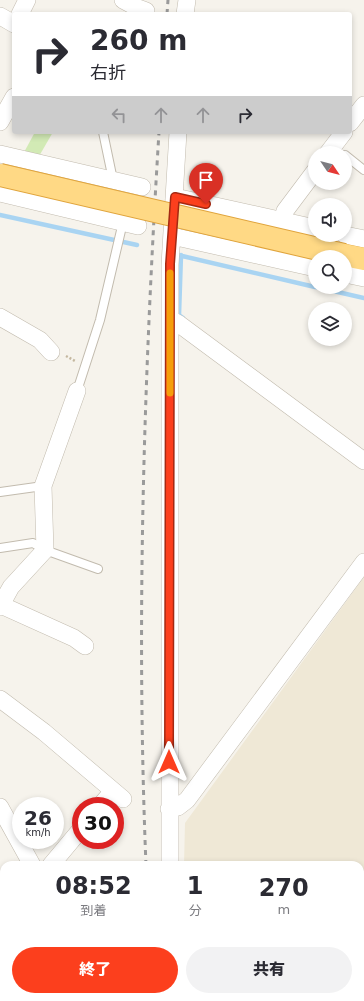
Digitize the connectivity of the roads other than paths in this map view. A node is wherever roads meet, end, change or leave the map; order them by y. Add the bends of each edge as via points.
1 (27, 0) edge
2 (124, 0) edge
3 (187, 0) edge
4 (146, 8) edge
5 (21, 12) edge
6 (186, 12) edge
7 (0, 16) edge
8 (12, 23) edge
9 (12, 101) edge
10 (364, 105) edge
11 (352, 121) edge
12 (0, 122) edge
13 (103, 134) edge
14 (178, 134) edge
15 (343, 134) edge
16 (339, 146) edge
17 (1, 159) edge
18 (352, 162) edge
19 (364, 170) edge
20 (113, 180) junction
21 (308, 180) edge
22 (142, 187) dead end
23 (0, 193) edge
24 (175, 197) junction
25 (282, 221) junction
26 (124, 225) junction
27 (308, 227) edge
28 (172, 236) junction
29 (364, 239) edge
30 (327, 250) edge
31 (352, 253) edge
32 (352, 260) edge
33 (308, 266) edge
34 (364, 278) edge
35 (0, 317) edge
36 (170, 319) junction
37 (51, 352) road end
38 (77, 391) joint
39 (364, 461) edge
40 (43, 486) junction
41 (0, 492) edge
42 (0, 548) edge
43 (45, 550) junction
44 (364, 562) edge
45 (98, 569) dead end
46 (0, 606) edge
47 (85, 646) dead end
48 (0, 699) edge
49 (115, 797) edge
50 (0, 807) edge
51 (169, 809) junction
52 (72, 840) edge
53 (30, 861) edge
54 (54, 861) edge
55 (170, 861) edge

1 - 5 street
2 - 4 street via 138,8
3 - 6 street
7 - 8 street
9 - 12 street
10 - 11 street
13 - 20 lane
14 - 24 street
15 - 16 street
17 - 20 street
17 - 30 highway, bridge
18 - 19 lane
20 - 22 street
20 - 26 street
21 - 25 street via 285,211
23 - 26 street
24 - 25 street
24 - 28 street
25 - 27 street
26 - 38 lane via 100,320
28 - 33 street
28 - 36 street
29 - 31 street
32 - 34 street
35 - 37 street via 40,340
36 - 39 street
36 - 51 street
38 - 40 street
40 - 41 lane
40 - 43 street
42 - 43 lane via 33,544
43 - 45 lane
43 - 46 street via 11,587
44 - 51 street via 187,800 178,807
46 - 47 street via 74,638
48 - 49 street via 44,732 118,795
50 - 53 street
51 - 55 street
52 - 54 street

